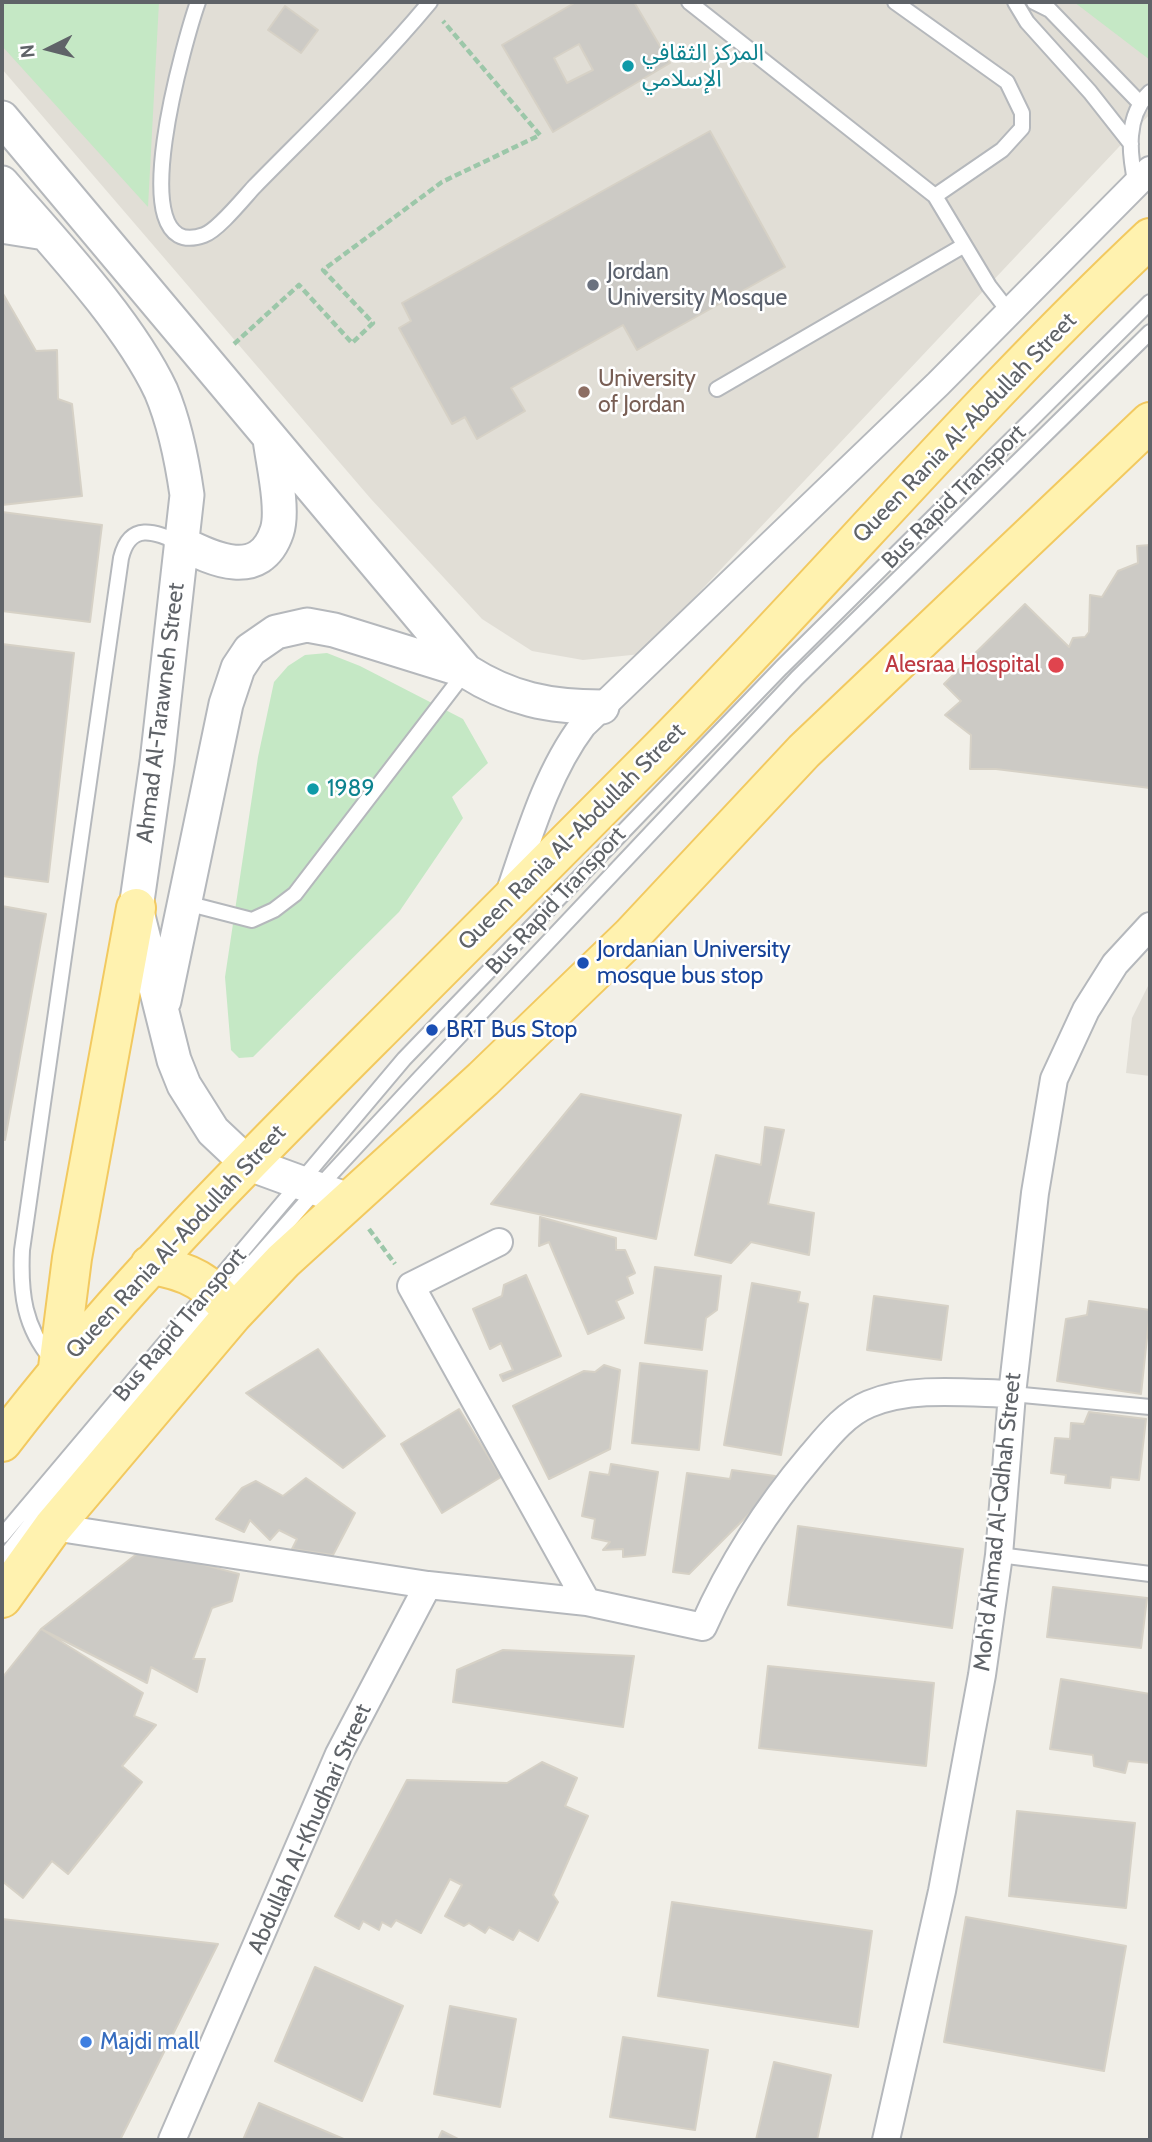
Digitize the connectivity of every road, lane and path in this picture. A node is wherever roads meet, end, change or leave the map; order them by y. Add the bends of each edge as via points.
1 (198, 2) edge
2 (689, 2) edge
3 (895, 2) edge
4 (1015, 2) edge
5 (1034, 2) edge
6 (430, 3) edge
7 (1145, 97) edge
8 (2, 118) edge
9 (1131, 144) junction
10 (1143, 177) edge
11 (2, 183) edge
12 (935, 196) junction
13 (2, 226) edge
14 (45, 233) junction
15 (1150, 238) edge
16 (963, 246) junction
17 (1150, 302) edge
18 (1010, 313) junction
19 (1150, 332) edge
20 (211, 366) junction
21 (717, 389) dead end
22 (1150, 422) edge
23 (270, 439) junction
24 (181, 543) junction
25 (466, 671) junction
26 (601, 707) junction
27 (186, 902) junction
28 (505, 905) junction
29 (136, 908) junction
30 (1150, 926) edge
31 (162, 1013) junction
32 (247, 1163) junction
33 (323, 1190) junction
34 (499, 1242) dead end
35 (150, 1265) junction
36 (411, 1286) junction
37 (222, 1300) junction
38 (58, 1368) junction
39 (1012, 1394) junction
40 (1150, 1407) edge
41 (2, 1442) edge
42 (52, 1527) junction
43 (2, 1536) edge
44 (999, 1555) junction
45 (2, 1560) edge
46 (1150, 1574) edge
47 (428, 1585) junction
48 (2, 1598) edge
49 (587, 1602) junction
50 (172, 2140) edge
51 (886, 2140) edge

1 - 6 lane via 173,86 162,161 168,222 174,230 193,237 206,234 241,201
2 - 12 lane
3 - 12 lane via 1007,82 1023,113 1022,128 1002,150
4 - 9 lane
5 - 7 lane via 1051,10
6 - 20 path via 540,135 442,182 323,270 373,323 352,343 299,285
7 - 9 lane via 1133,123
8 - 20 street
9 - 10 lane
10 - 18 street
11 - 14 street, Ahmad Al-Tarawneh Street
12 - 16 lane
13 - 14 street
14 - 24 street, Ahmad Al-Tarawneh Street via 95,292 160,390 181,457 187,495
15 - 28 main road, Queen Rania Al-Abdullah Street
16 - 18 lane
16 - 21 lane
17 - 33 lane, Bus Rapid Transport via 649,802 404,1059
18 - 26 street
19 - 33 lane, Bus Rapid Transport via 797,678
20 - 23 street
22 - 33 main road via 804,751 621,946 483,1079
23 - 24 street via 278,513 277,531 266,549 237,564 214,560
23 - 25 street
24 - 29 street, Ahmad Al-Tarawneh Street
24 - 38 lane via 154,531 142,532 124,547 119,572 22,1250 25,1314 38,1344
25 - 26 street via 496,690 530,700
25 - 27 lane via 295,894 274,911 252,920
25 - 27 street via 307,625 275,632 250,650 238,668 226,704
26 - 28 street via 570,743 533,824
27 - 31 street
28 - 32 main road, Queen Rania Al-Abdullah Street
29 - 31 street, Ahmad Al-Tarawneh Street
29 - 38 main road via 72,1258
30 - 39 street, Moh'd Ahmad Al-Qdhah Street via 1115,964 1086,1010 1054,1079
31 - 32 street, Ahmad Al-Tarawneh Street via 174,1060 195,1105 213,1131
32 - 33 street, Ahmad Al-Tarawneh Street
32 - 35 main road, Queen Rania Al-Abdullah Street
33 - 36 path
33 - 37 main road via 283,1261
34 - 36 street
35 - 37 main road via 193,1276
35 - 38 main road, Queen Rania Al-Abdullah Street
36 - 49 street
37 - 42 main road
37 - 43 lane, Bus Rapid Transport
37 - 45 lane, Bus Rapid Transport via 91,1447
38 - 41 main road, Queen Rania Al-Abdullah Street
39 - 40 lane
39 - 44 street, Moh'd Ahmad Al-Qdhah Street
39 - 49 street via 898,1396 853,1412 761,1520 738,1554 703,1627
42 - 47 street
42 - 48 main road
44 - 46 lane
44 - 51 street, Moh'd Ahmad Al-Qdhah Street via 942,1891
47 - 49 street
47 - 50 street, Abdullah Al-Khudhari Street via 340,1754

